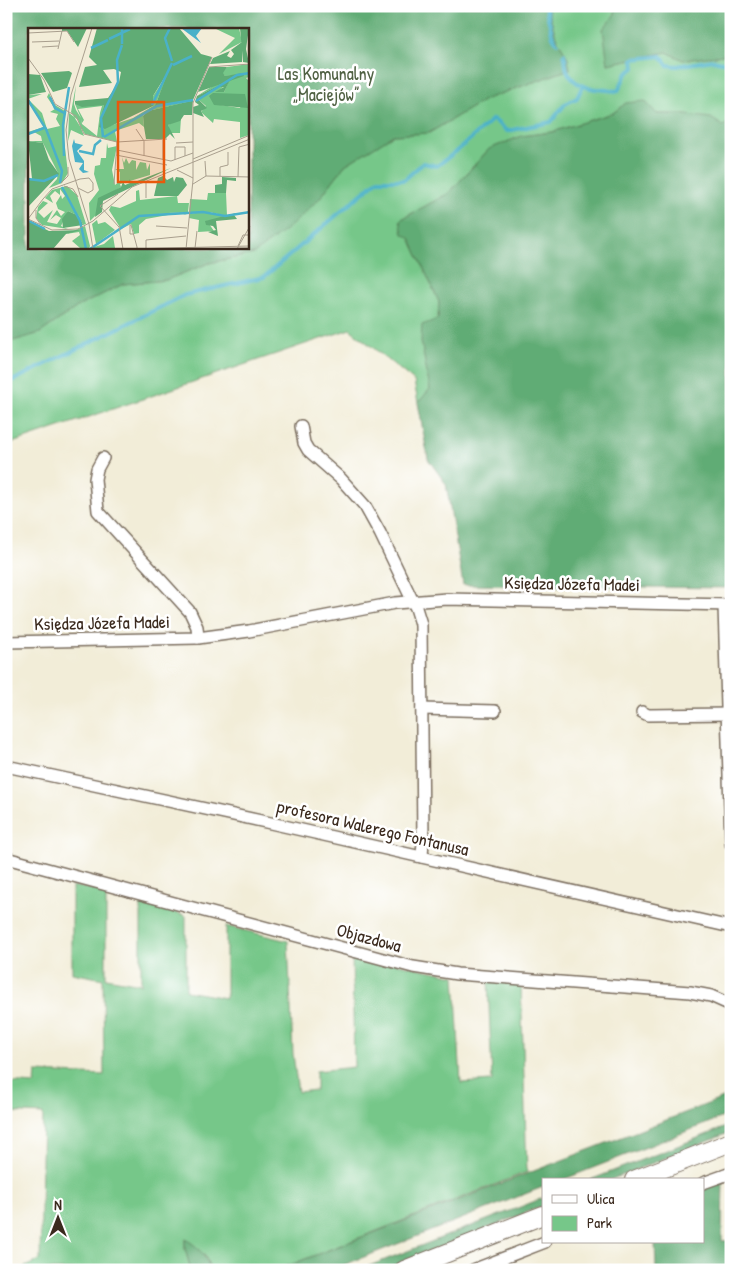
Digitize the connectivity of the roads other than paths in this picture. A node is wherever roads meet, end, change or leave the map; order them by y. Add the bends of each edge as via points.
1 (302, 426) dead end
2 (103, 458) dead end
3 (412, 601) junction
4 (728, 605) edge
5 (198, 638) junction
6 (6, 642) edge
7 (422, 709) junction
8 (495, 711) dead end
9 (642, 712) dead end
10 (729, 714) edge
11 (6, 766) edge
12 (731, 844) edge
13 (422, 857) junction
14 (6, 858) edge
15 (731, 927) edge
16 (731, 1005) edge
17 (731, 1142) edge
18 (731, 1154) edge
19 (731, 1173) edge
20 (639, 1178) edge
21 (672, 1178) edge
22 (704, 1183) edge
23 (542, 1215) edge
24 (542, 1228) edge
25 (542, 1244) edge
26 (404, 1270) edge
27 (438, 1270) edge
28 (473, 1270) edge

1 - 3 street via 308,450 365,506
2 - 5 street, Księdza Józefa Madei via 95,479 98,511 190,612
3 - 4 street, Księdza Józefa Madei
3 - 5 street, Księdza Józefa Madei
3 - 7 street via 421,624
4 - 10 street
5 - 6 street, Księdza Józefa Madei
7 - 8 street
7 - 13 street
9 - 10 street via 648,715
10 - 12 street
11 - 13 street, profesora Walerego Fontanusa
13 - 15 street, profesora Walerego Fontanusa
14 - 16 street, Objazdowa via 413,967 458,974 690,992 711,996
17 - 20 main road
18 - 21 main road
19 - 22 street
23 - 26 main road
24 - 27 main road
25 - 28 street

